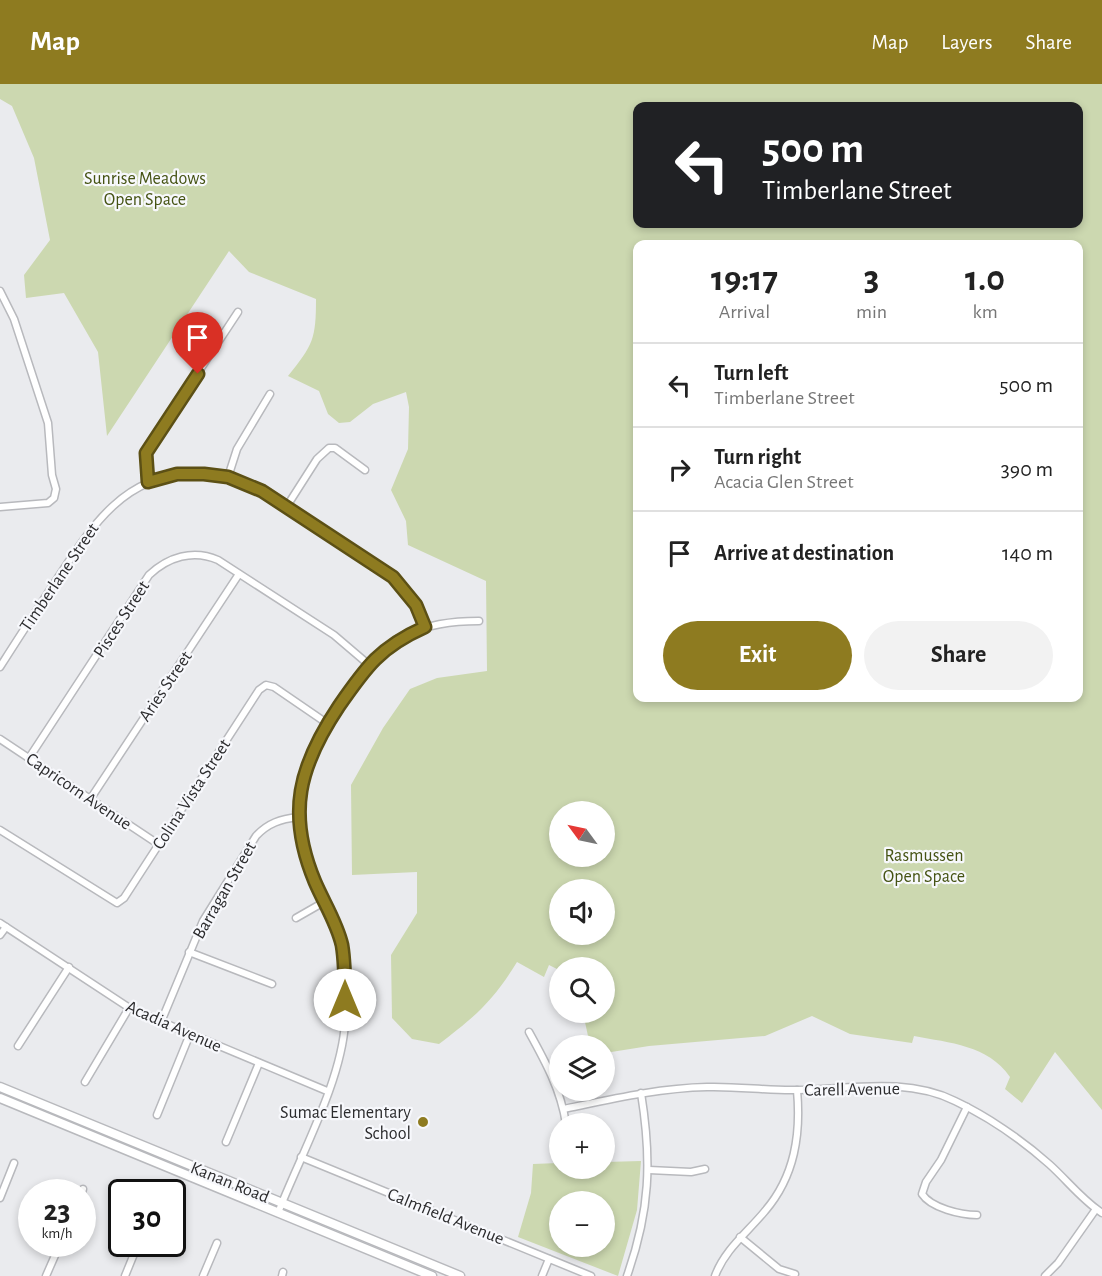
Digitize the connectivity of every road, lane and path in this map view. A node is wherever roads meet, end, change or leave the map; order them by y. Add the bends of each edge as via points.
1 (0, 291) edge
2 (238, 312) dead end
3 (270, 394) dead end
4 (365, 470) dead end
5 (228, 477) junction
6 (148, 482) junction
7 (287, 506) junction
8 (0, 507) edge
9 (239, 574) junction
10 (479, 621) dead end
11 (425, 627) junction
12 (368, 664) junction
13 (0, 667) edge
14 (328, 724) junction
15 (0, 739) edge
16 (29, 758) junction
17 (91, 798) junction
18 (298, 817) junction
19 (0, 830) edge
20 (158, 844) junction
21 (324, 902) junction
22 (296, 918) dead end
23 (3, 925) edge
24 (0, 936) edge
25 (189, 952) junction
26 (69, 968) junction
27 (272, 984) dead end
28 (129, 1008) junction
29 (161, 1022) junction
30 (529, 1032) dead end
31 (190, 1034) junction
32 (18, 1046) dead end
33 (260, 1063) junction
34 (85, 1082) dead end
35 (0, 1087) edge
36 (797, 1090) junction
37 (327, 1091) junction
38 (641, 1094) junction
39 (0, 1098) edge
40 (967, 1107) junction
41 (564, 1109) junction
42 (565, 1113) edge
43 (156, 1115) dead end
44 (226, 1142) dead end
45 (301, 1157) junction
46 (14, 1163) dead end
47 (705, 1169) dead end
48 (649, 1170) junction
49 (0, 1197) edge
50 (282, 1203) junction
51 (1099, 1211) edge
52 (278, 1213) junction
53 (977, 1215) dead end
54 (740, 1237) junction
55 (217, 1243) dead end
56 (54, 1257) edge
57 (133, 1257) edge
58 (549, 1258) junction
59 (795, 1274) dead end
60 (46, 1276) edge
61 (125, 1276) edge
62 (203, 1276) edge
63 (432, 1276) edge
64 (460, 1276) edge
65 (542, 1276) edge
66 (591, 1276) edge
67 (627, 1276) edge
68 (715, 1276) edge
69 (1045, 1276) edge

1 - 8 street via 18,329 48,423 56,489 48,503
2 - 6 street via 146,453
3 - 5 street via 237,449
4 - 7 street via 335,448 329,448 317,459
5 - 6 street, Timberlane Street via 177,474
5 - 7 street, Timberlane Street
6 - 13 street, Timberlane Street via 107,510 88,531
7 - 11 street, Timberlane Street via 393,577 416,605
9 - 12 street, Pisces Street via 334,635
9 - 16 street, Pisces Street via 207,555 177,558 159,566 149,575
9 - 17 street, Aries Street
10 - 11 street
11 - 12 street via 407,635
12 - 14 street
14 - 18 street via 304,772
14 - 20 street, Colina Vista Street via 266,685
15 - 16 street, Capricorn Avenue
16 - 17 street, Capricorn Avenue
17 - 20 street, Capricorn Avenue
18 - 21 street
18 - 25 street, Barragan Street via 280,819 256,836 203,921
19 - 20 street, Colina Vista Street via 117,903
21 - 22 street
21 - 37 street via 336,927 345,964 344,1045
23 - 24 street
23 - 26 street, Acadia Avenue
25 - 27 street
25 - 29 street, Barragan Street
26 - 28 street, Acadia Avenue
26 - 32 street
28 - 29 street, Acadia Avenue
28 - 34 street
29 - 31 street, Acadia Avenue
30 - 41 street
31 - 33 street, Acadia Avenue
31 - 43 street
33 - 37 street, Acadia Avenue
33 - 44 street
35 - 50 main road, Kanan Road
36 - 38 street, Carell Avenue via 709,1087
36 - 40 street, Carell Avenue via 916,1088
36 - 54 street via 797,1145 789,1171 777,1196
37 - 45 street
38 - 41 street, Carell Avenue
38 - 48 street
39 - 52 main road, Kanan Road
40 - 51 street, Carell Avenue via 1047,1162
40 - 53 street via 922,1194 926,1200 964,1215
41 - 42 street
45 - 50 street
45 - 58 street, Calmfield Avenue
46 - 49 street
47 - 48 street
48 - 67 street via 645,1214
50 - 52 street
50 - 64 main road, Kanan Road
51 - 69 street
52 - 63 main road, Kanan Road
54 - 59 street via 779,1269
54 - 68 street
55 - 62 street
56 - 60 street
57 - 61 street
58 - 65 street
58 - 66 street, Calmfield Avenue

